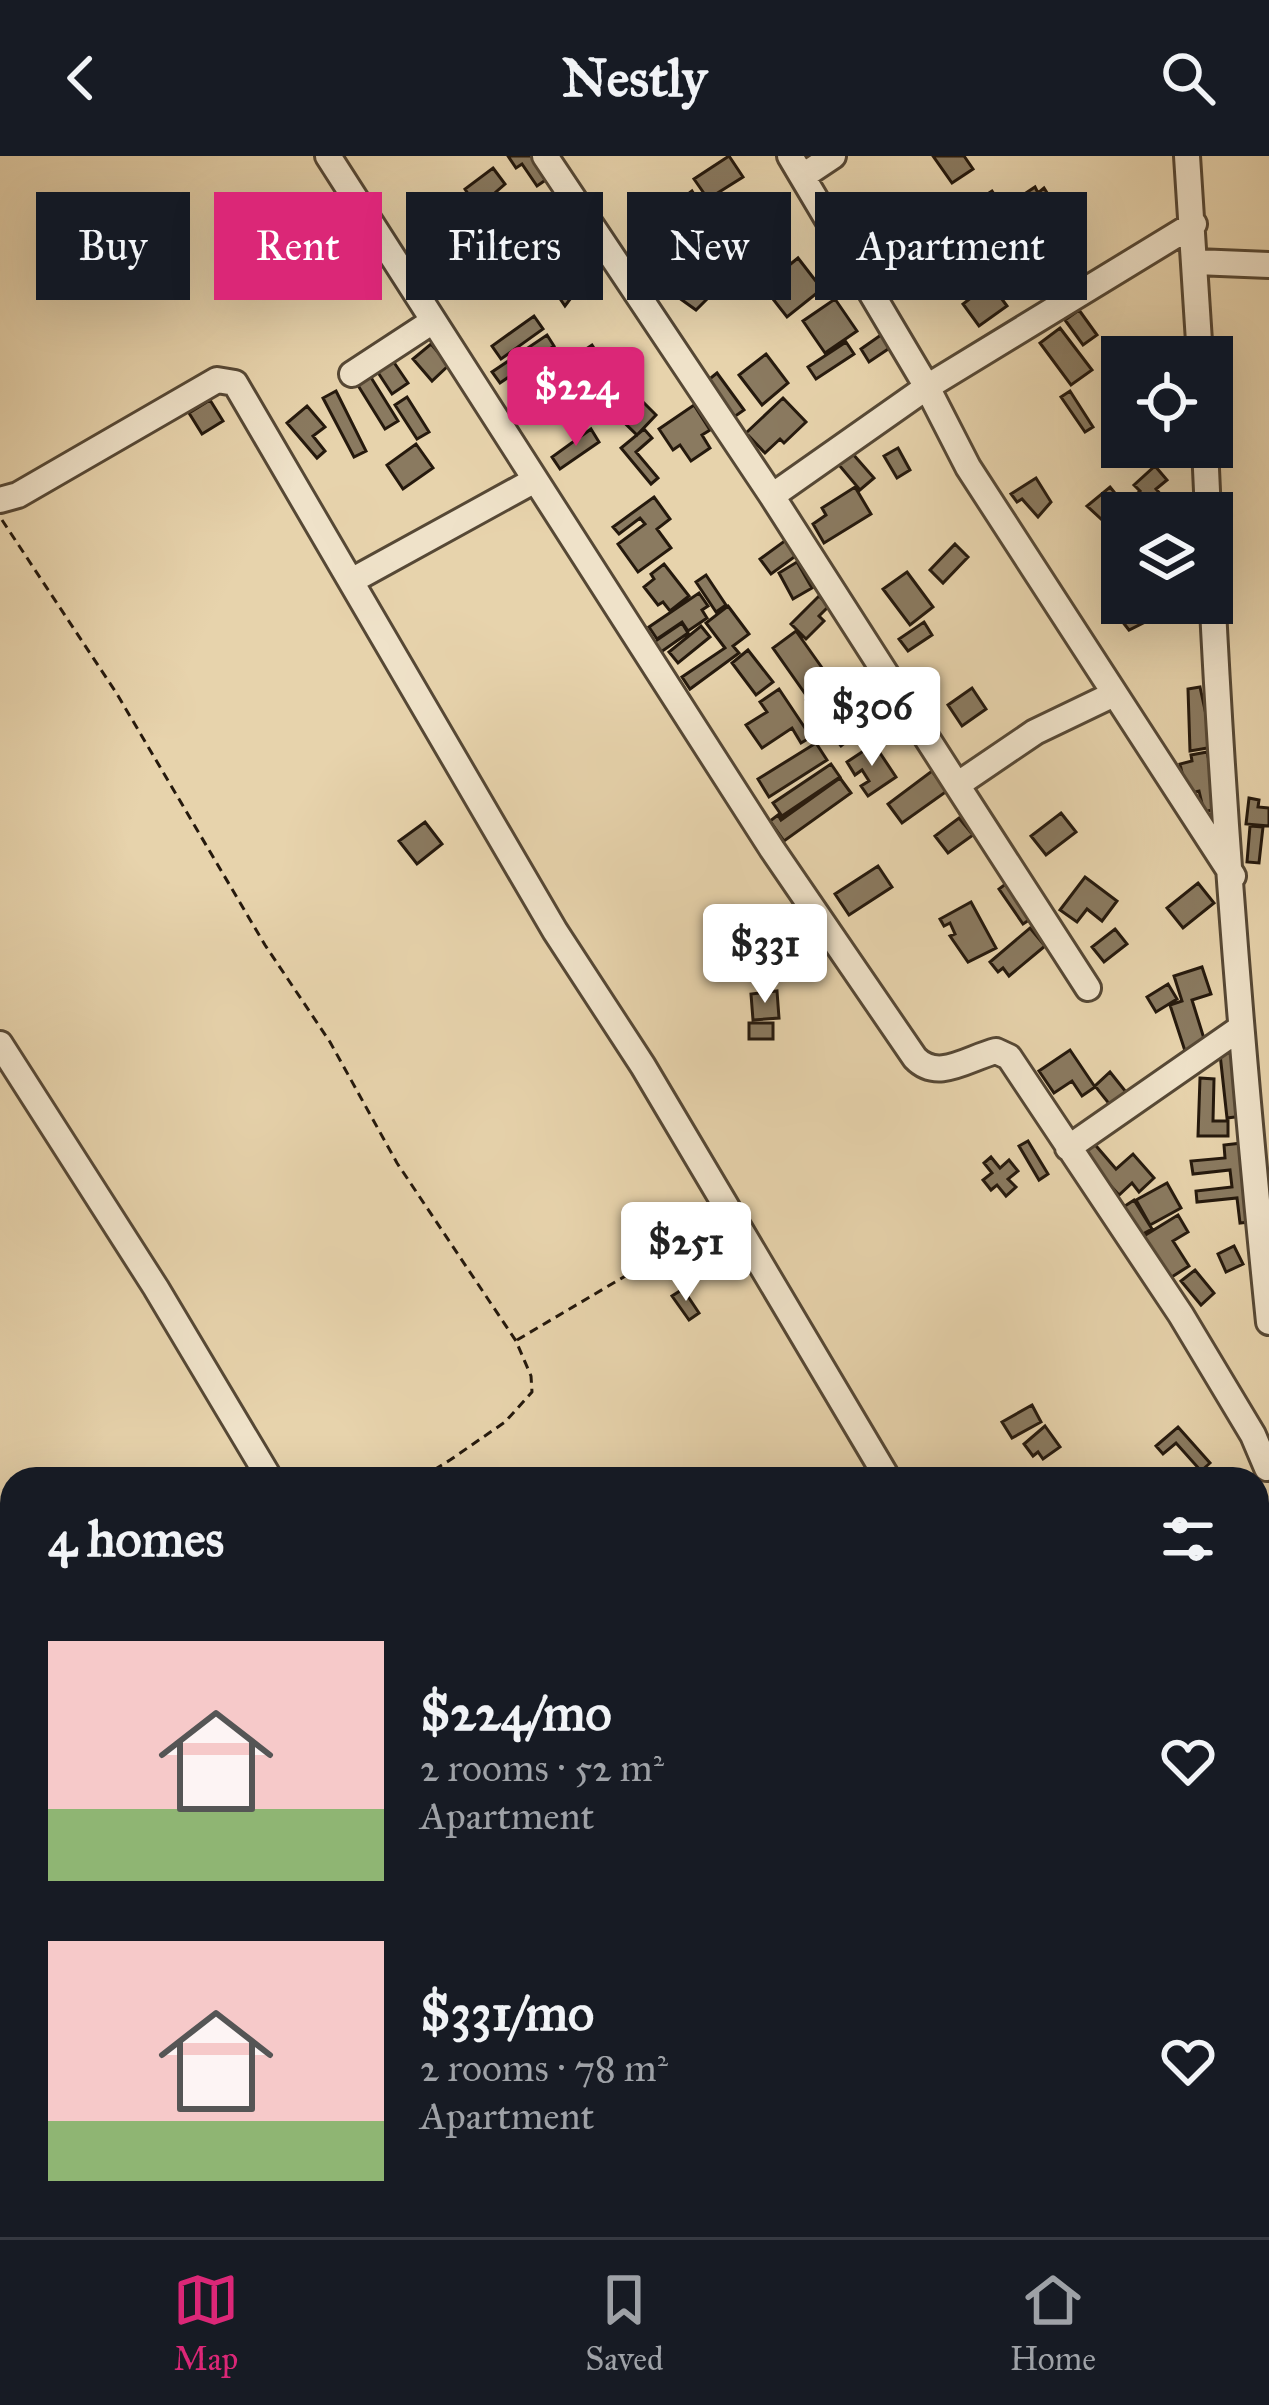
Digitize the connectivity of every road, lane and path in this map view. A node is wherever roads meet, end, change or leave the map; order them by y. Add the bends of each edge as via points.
1 (328, 156) edge
2 (544, 156) edge
3 (833, 156) edge
4 (1187, 156) edge
5 (797, 166) edge
6 (1194, 224) junction
7 (1196, 262) junction
8 (1269, 265) edge
9 (434, 321) junction
10 (1199, 336) edge
11 (352, 374) dead end
12 (927, 387) junction
13 (535, 480) junction
14 (772, 496) junction
15 (0, 500) edge
16 (0, 516) edge
17 (353, 580) junction
18 (1214, 624) edge
19 (1112, 695) junction
20 (957, 785) junction
21 (1232, 876) junction
22 (1088, 988) dead end
23 (1239, 1029) junction
24 (0, 1044) edge
25 (1068, 1148) junction
26 (732, 1216) junction
27 (1269, 1322) edge
28 (515, 1341) junction
29 (1261, 1435) edge
30 (263, 1467) edge
31 (438, 1467) edge
32 (881, 1467) edge
33 (1263, 1467) edge

1 - 9 street
2 - 14 street
3 - 5 street
4 - 6 street
5 - 12 street
6 - 7 street
6 - 12 street
7 - 8 street
7 - 10 street
9 - 11 street
9 - 13 street
12 - 14 street
12 - 19 street via 968,467
13 - 17 street
13 - 25 street via 915,1058 940,1071 995,1051 1009,1057
14 - 20 street
15 - 17 street via 225,380 236,383
16 - 28 path
17 - 26 street via 555,931
18 - 21 street
19 - 20 street via 1035,732
19 - 21 street
20 - 22 street
21 - 23 street
23 - 25 street
23 - 27 street
24 - 30 street
25 - 29 street
26 - 28 path
26 - 32 street
28 - 31 path via 532,1392 505,1422
29 - 33 street

